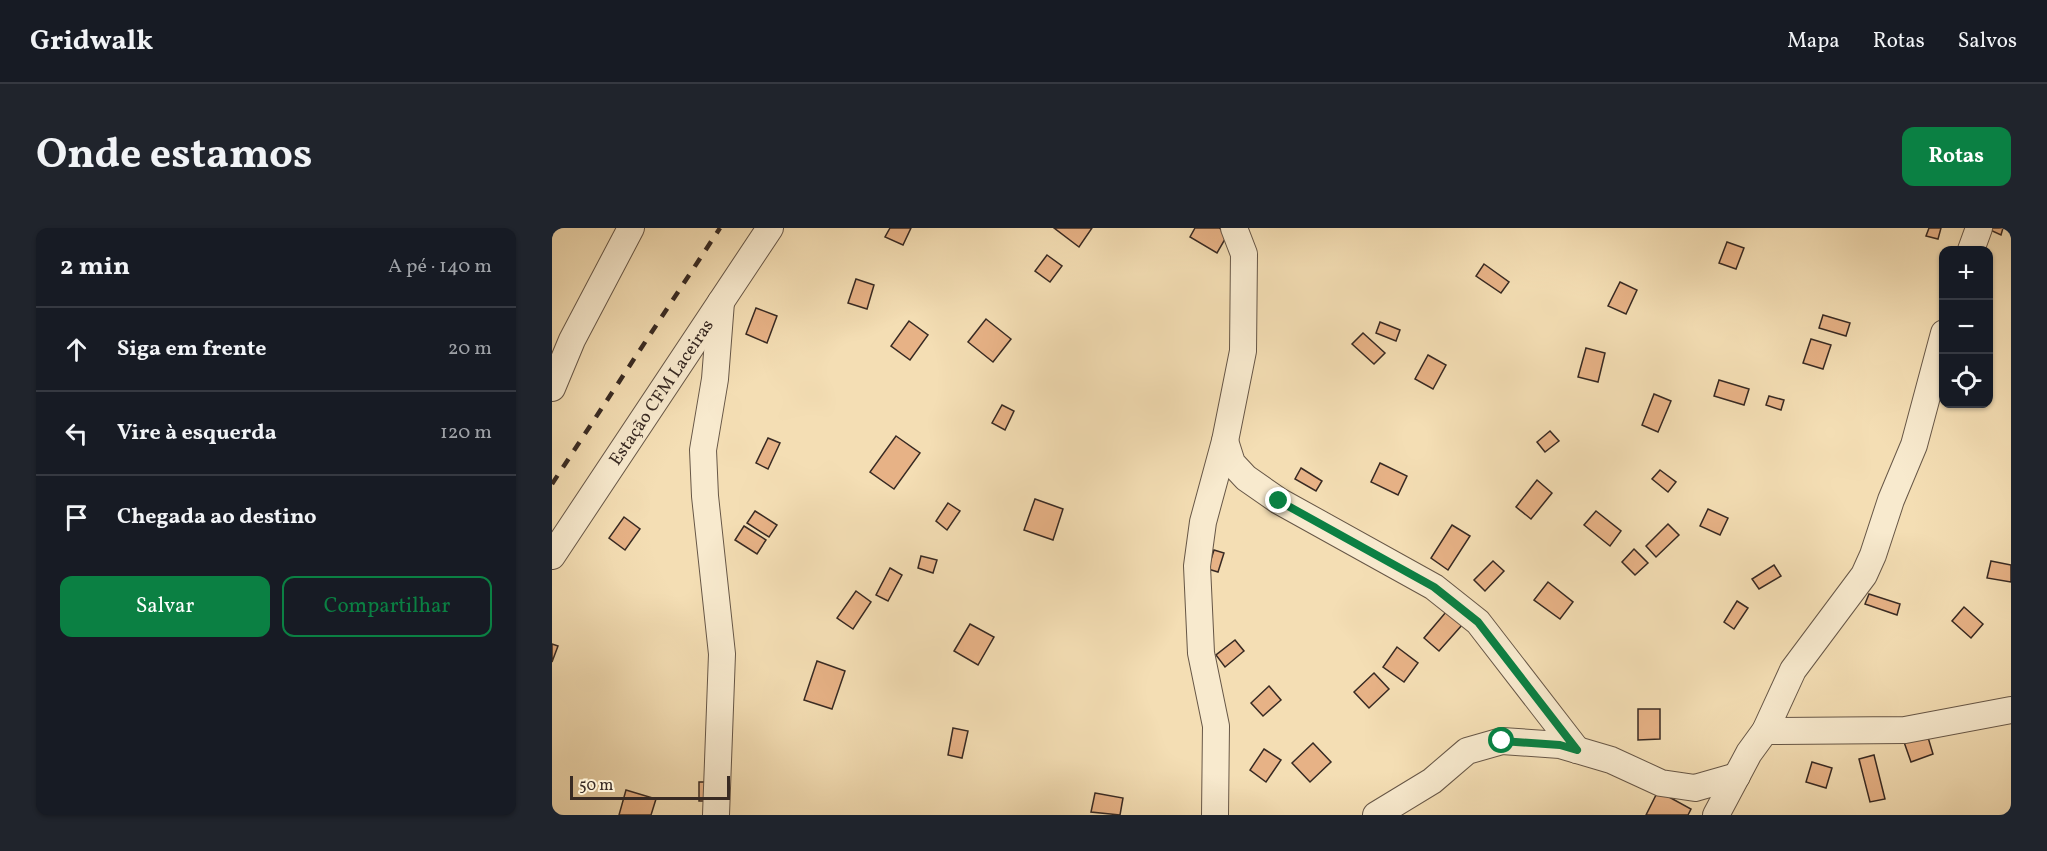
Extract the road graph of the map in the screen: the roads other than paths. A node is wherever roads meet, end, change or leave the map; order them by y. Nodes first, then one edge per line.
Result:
1 (630, 228) edge
2 (770, 228) edge
3 (1234, 228) edge
4 (1978, 228) edge
5 (1972, 246) edge
6 (721, 302) junction
7 (1939, 352) edge
8 (552, 388) edge
9 (1225, 441) junction
10 (552, 556) edge
11 (2011, 710) edge
12 (1765, 731) junction
13 (1577, 750) junction
14 (1737, 776) junction
15 (716, 815) edge
16 (1215, 815) edge
17 (1376, 815) edge
18 (1716, 815) edge

1 - 8 street
2 - 6 street, Estação CFM Laceiras
3 - 9 street
4 - 5 street
6 - 10 street, Estação CFM Laceiras
6 - 15 street
7 - 12 street
9 - 13 street
9 - 16 street
11 - 12 street
12 - 14 street
13 - 14 street
13 - 17 street
14 - 18 street

